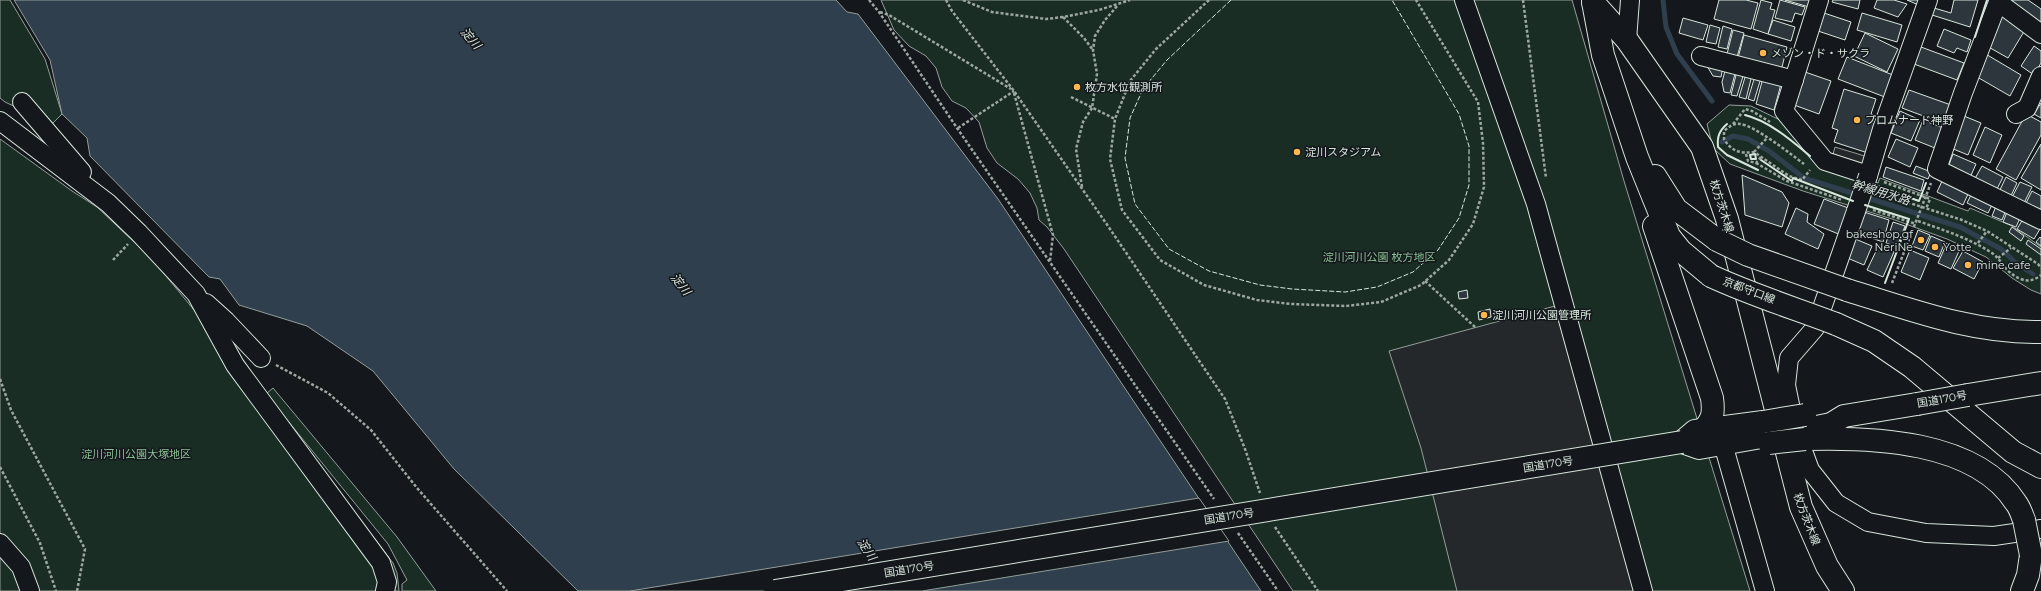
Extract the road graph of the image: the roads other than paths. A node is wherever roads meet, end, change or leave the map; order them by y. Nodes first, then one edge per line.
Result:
1 (1464, 0) edge
2 (1630, 0) edge
3 (1819, 0) edge
4 (1928, 0) edge
5 (1593, 1) edge
6 (1998, 1) edge
7 (2041, 34) edge
8 (1627, 40) junction
9 (1701, 56) dead end
10 (2041, 76) edge
11 (1794, 80) junction
12 (22, 102) dead end
13 (2016, 114) dead end
14 (0, 121) edge
15 (1637, 156) junction
16 (1868, 176) junction
17 (108, 203) junction
18 (2041, 220) edge
19 (196, 294) junction
20 (2041, 332) edge
21 (261, 358) road end
22 (2041, 383) edge
23 (1806, 428) junction
24 (1764, 435) junction
25 (1695, 437) junction
26 (1723, 444) junction
27 (2041, 467) edge
28 (2032, 524) edge
29 (0, 543) edge
30 (30, 591) edge
31 (385, 591) edge
32 (775, 591) edge
33 (1643, 591) edge
34 (1765, 591) edge
35 (1843, 591) edge
36 (2022, 591) edge

1 - 33 street
2 - 8 street
3 - 11 street
4 - 16 street
5 - 8 main road, 枚方茨木線
5 - 15 main road, 京都守口線
5 - 20 main road, bridge
6 - 7 street
6 - 18 street
8 - 35 main road, 枚方茨木線
9 - 11 street
10 - 13 street
11 - 16 street
12 - 17 street
14 - 17 street
15 - 25 main road
15 - 27 main road, 京都守口線, bridge
16 - 28 street, bridge
17 - 19 street
19 - 21 street
19 - 31 street
22 - 23 main road, 国道170号, bridge
23 - 24 main road, 国道170号, bridge
23 - 28 main road
24 - 25 main road, 国道170号
24 - 26 main road, 国道170号
25 - 26 main road, 国道170号
25 - 32 main road, 国道170号, bridge
26 - 34 street
28 - 36 main road, bridge
29 - 30 street

